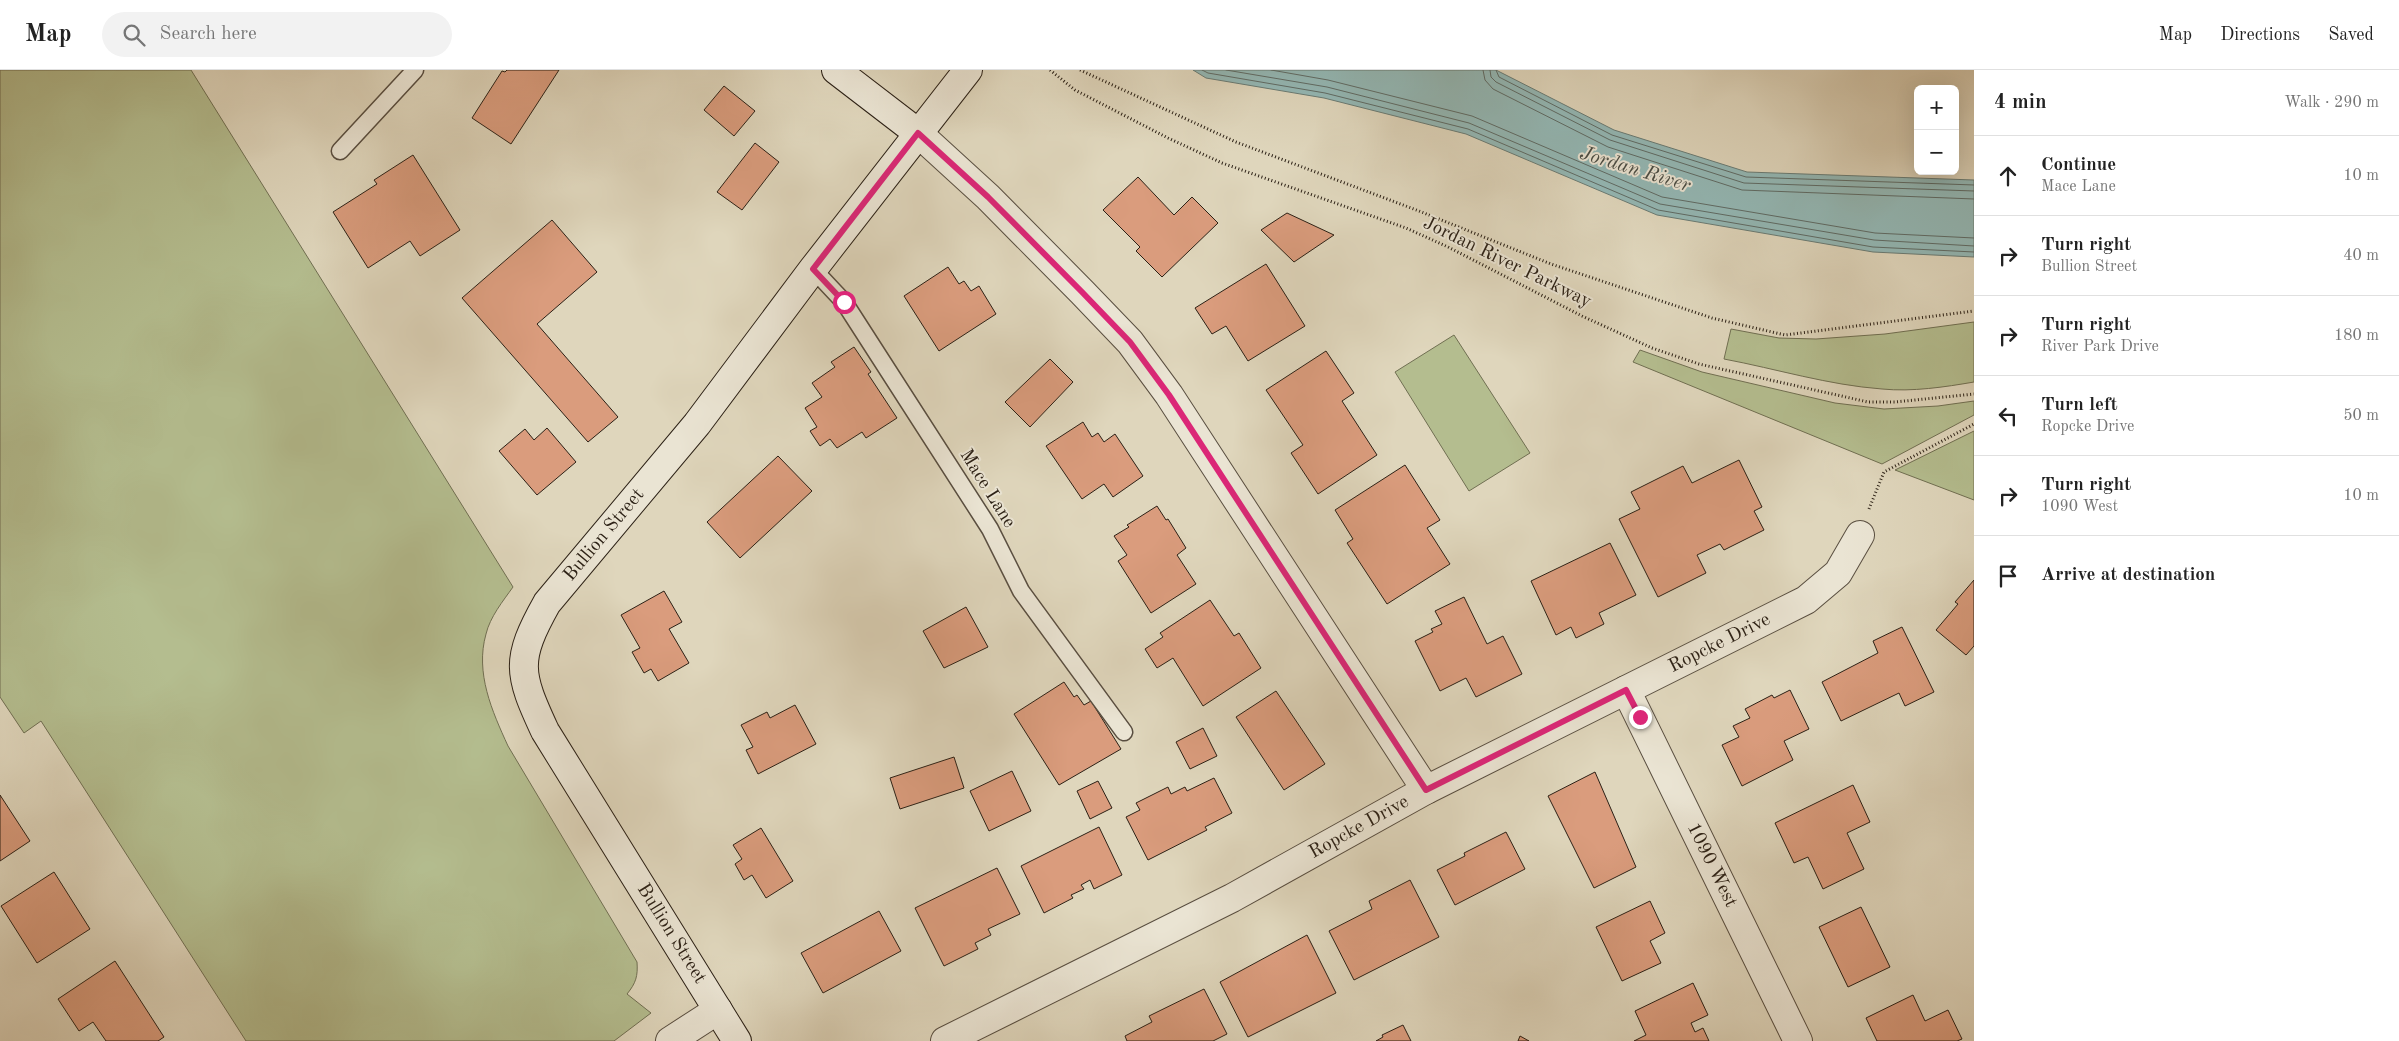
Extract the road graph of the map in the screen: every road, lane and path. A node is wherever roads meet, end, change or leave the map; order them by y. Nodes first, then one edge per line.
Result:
1 (415, 70) edge
2 (836, 70) edge
3 (968, 70) edge
4 (1050, 70) edge
5 (1080, 70) edge
6 (918, 133) junction
7 (340, 151) dead end
8 (813, 269) junction
9 (1974, 311) edge
10 (1974, 394) edge
11 (1974, 424) edge
12 (1860, 535) joint
13 (1626, 690) junction
14 (1124, 732) dead end
15 (1426, 790) junction
16 (718, 1010) junction
17 (670, 1041) edge
18 (737, 1041) edge
19 (945, 1041) edge
20 (1798, 1041) edge

1 - 7 lane
2 - 6 street
3 - 6 street, Bullion Street
4 - 10 path, Jordan River Parkway
5 - 9 path
6 - 8 street, Bullion Street
6 - 15 street
8 - 14 lane, Mace Lane
8 - 16 street, Bullion Street
11 - 12 path
12 - 13 street, Ropcke Drive
13 - 15 street, Ropcke Drive
13 - 20 street, 1090 West
15 - 19 street, Ropcke Drive
16 - 17 street
16 - 18 street, Bullion Street

